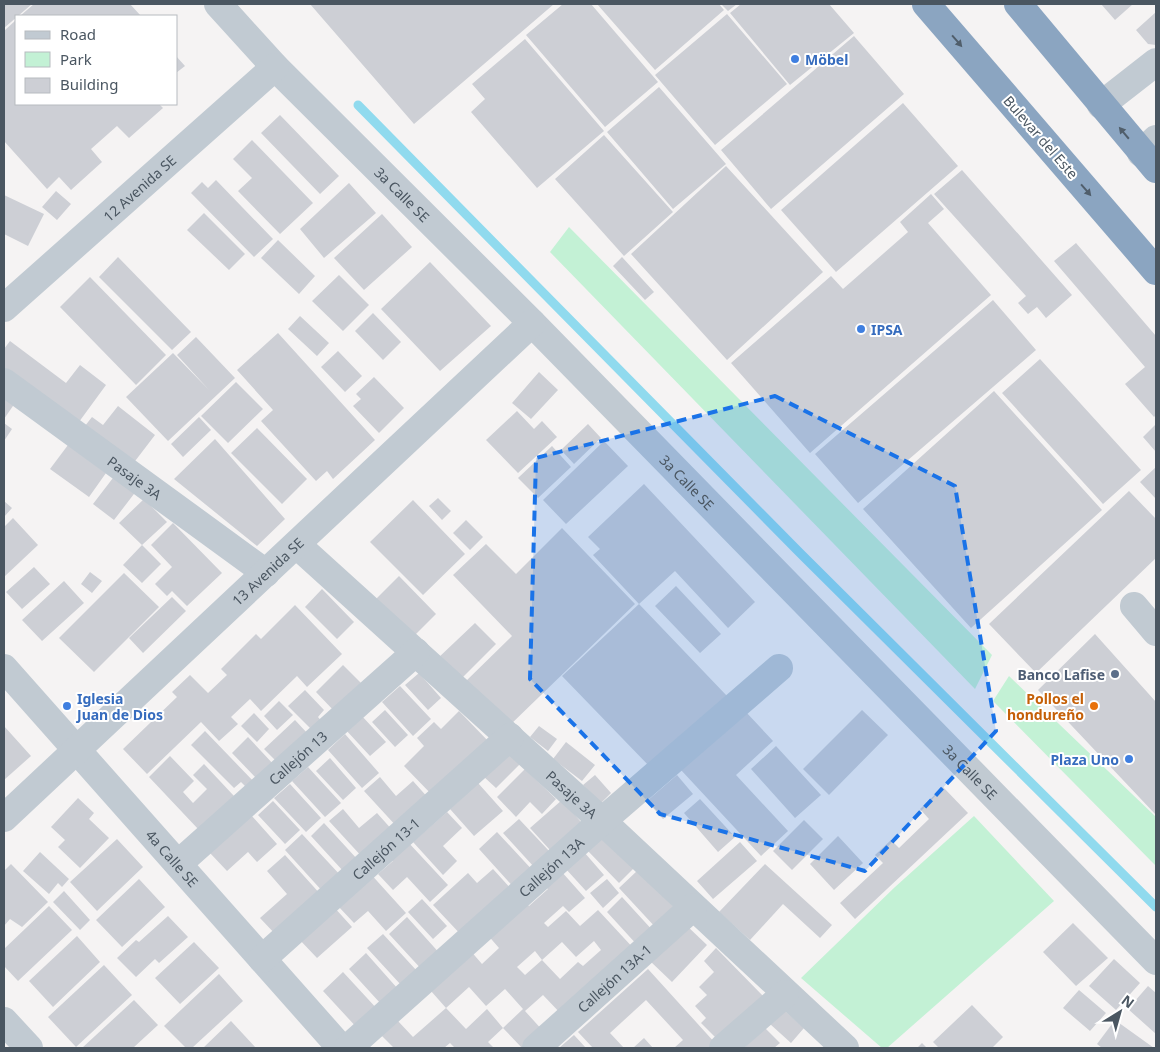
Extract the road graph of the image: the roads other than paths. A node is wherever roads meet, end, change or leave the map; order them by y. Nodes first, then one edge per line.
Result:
1 (218, 4) edge
2 (926, 4) edge
3 (1018, 4) edge
4 (1155, 65) edge
5 (275, 67) junction
6 (1101, 105) junction
7 (1153, 160) edge
8 (1156, 271) edge
9 (4, 308) edge
10 (532, 324) junction
11 (4, 382) edge
12 (297, 544) junction
13 (266, 573) junction
14 (1134, 606) dead end
15 (1156, 632) edge
16 (416, 652) junction
17 (4, 668) edge
18 (780, 668) dead end
19 (510, 737) junction
20 (77, 750) junction
21 (4, 818) edge
22 (602, 821) junction
23 (178, 864) junction
24 (693, 907) junction
25 (262, 960) junction
26 (1156, 961) edge
27 (785, 994) junction
28 (4, 1021) edge
29 (29, 1048) edge
30 (341, 1048) edge
31 (348, 1048) edge
32 (536, 1048) edge
33 (723, 1048) edge
34 (845, 1048) edge

1 - 5 street, 3a Calle SE
2 -> 8 highway, Bulevar del Este
3 - 6 highway
4 - 6 street
5 - 9 street, 12 Avenida SE
5 - 10 street, 3a Calle SE
7 -> 6 highway
10 - 12 street, 13 Avenida SE
10 - 26 street, 3a Calle SE
11 - 13 street, Pasaje 3A
12 - 13 street, 13 Avenida SE
12 - 16 street, Pasaje 3A
13 - 20 street, 13 Avenida SE
14 - 15 street
16 - 19 street, Pasaje 3A
16 - 23 street, Callejón 13
17 - 20 street, 4a Calle SE
18 - 22 street, Callejón 13A
19 - 22 street, Pasaje 3A
19 - 25 street, Callejón 13-1
20 - 21 street, 13 Avenida SE
20 - 23 street, 4a Calle SE
22 - 24 street, Pasaje 3A
22 - 31 street, Callejón 13A
23 - 25 street, 4a Calle SE
24 - 27 street, Pasaje 3A
24 - 32 street, Callejón 13A-1
25 - 30 street, 4a Calle SE
27 - 33 street
27 - 34 street, Pasaje 3A
28 - 29 street

